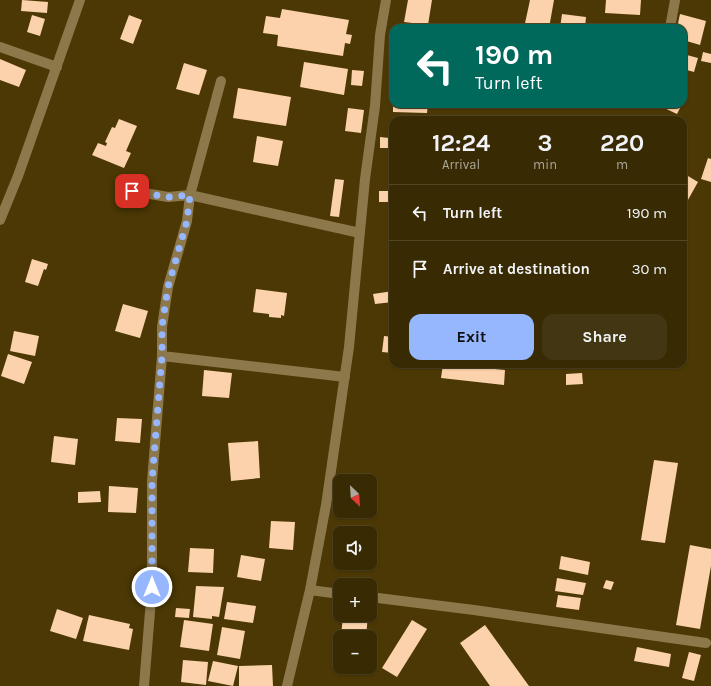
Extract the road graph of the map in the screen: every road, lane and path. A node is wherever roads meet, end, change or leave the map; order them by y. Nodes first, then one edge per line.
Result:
1 (80, 0) edge
2 (386, 0) edge
3 (675, 0) edge
4 (671, 24) edge
5 (0, 47) edge
6 (57, 66) junction
7 (220, 81) dead end
8 (132, 191) dead end
9 (190, 195) junction
10 (0, 220) edge
11 (360, 233) junction
12 (162, 356) junction
13 (345, 377) junction
14 (310, 590) junction
15 (333, 593) edge
16 (377, 598) edge
17 (706, 643) dead end
18 (144, 686) edge
19 (287, 686) edge

1 - 6 street
2 - 11 street
3 - 4 street
5 - 6 street
6 - 10 street
7 - 9 street
8 - 9 street
9 - 11 street
9 - 12 street
11 - 13 street
12 - 13 street
12 - 18 street
13 - 14 street
14 - 15 street
14 - 19 street
16 - 17 street

